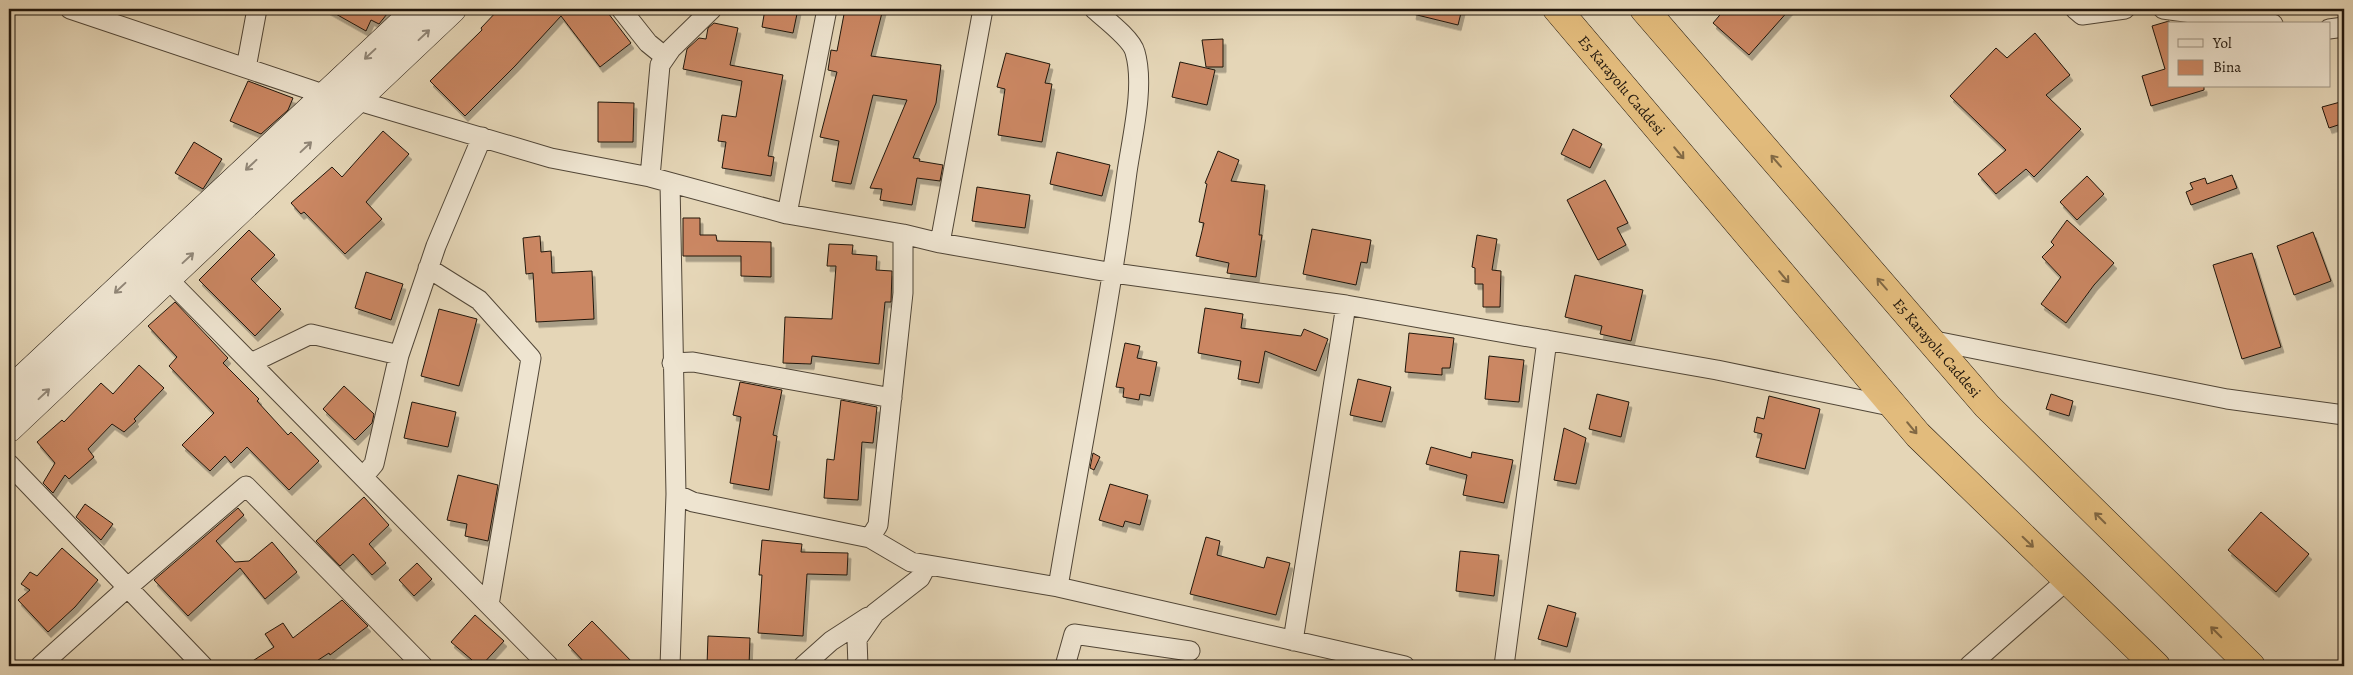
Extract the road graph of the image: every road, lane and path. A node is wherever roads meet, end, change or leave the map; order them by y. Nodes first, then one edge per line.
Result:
1 (70, 9) edge
2 (257, 9) edge
3 (418, 9) edge
4 (452, 9) edge
5 (621, 9) edge
6 (712, 9) edge
7 (827, 9) edge
8 (983, 9) edge
9 (1094, 9) edge
10 (1558, 9) edge
11 (1644, 9) edge
12 (2075, 9) edge
13 (2125, 9) edge
14 (2163, 9) edge
15 (2258, 22) edge
16 (2344, 27) edge
17 (2330, 29) edge
18 (664, 56) junction
19 (246, 68) junction
20 (326, 95) junction
21 (355, 100) junction
22 (482, 137) junction
23 (650, 177) junction
24 (670, 183) junction
25 (787, 214) junction
26 (902, 234) junction
27 (940, 243) junction
28 (428, 268) junction
29 (158, 269) junction
30 (1114, 273) junction
31 (1346, 305) junction
32 (1547, 340) junction
33 (1930, 340) junction
34 (398, 354) junction
35 (251, 363) junction
36 (672, 363) junction
37 (9, 392) edge
38 (892, 398) junction
39 (1895, 407) junction
40 (2344, 415) edge
41 (9, 428) edge
42 (9, 464) edge
43 (363, 477) junction
44 (676, 494) junction
45 (870, 538) junction
46 (927, 565) junction
47 (2067, 580) junction
48 (1058, 587) junction
49 (127, 588) junction
50 (488, 605) junction
51 (875, 613) junction
52 (1293, 641) junction
53 (1190, 652) dead end
54 (40, 666) edge
55 (203, 666) edge
56 (423, 666) edge
57 (549, 666) edge
58 (670, 666) edge
59 (804, 666) edge
60 (858, 666) edge
61 (1065, 666) edge
62 (1405, 666) edge
63 (1504, 666) edge
64 (1969, 666) edge
65 (2156, 666) edge
66 (2251, 666) edge

1 - 19 street
2 - 19 street
3 -> 20 street
21 -> 4 street
5 - 18 street
6 - 18 street
7 - 25 street
8 - 27 street
9 - 30 street
10 -> 39 highway, E5 Karayolu Caddesi
33 -> 11 highway, E5 Karayolu Caddesi
12 - 13 street
14 - 15 street
16 - 17 street
18 - 23 street
19 - 20 street
20 - 21 street
20 -> 29 street
21 - 22 street
29 -> 21 street
22 - 23 street
22 - 28 street
23 - 24 street
24 - 25 street
24 - 36 street
25 - 26 street
26 - 27 street
26 - 38 street
27 - 30 street
28 - 34 street
28 - 50 street
29 - 35 street
29 -> 37 street
41 -> 29 street
30 - 31 street
30 - 48 street
31 - 32 street
31 - 52 street
32 - 39 street
32 - 63 street
33 - 40 street
66 -> 33 highway, E5 Karayolu Caddesi
34 - 35 street
34 - 43 street
35 - 43 street
36 - 38 street
36 - 44 street
38 - 45 street
39 -> 47 highway, E5 Karayolu Caddesi
42 - 49 street
43 - 50 street
44 - 45 street
44 - 58 street
45 - 46 street
46 - 48 street
46 - 51 street
47 - 64 street
47 - 65 highway, E5 Karayolu Caddesi
48 - 52 street
49 - 54 street
49 - 55 street
49 - 56 street
50 - 57 street
51 - 59 street
51 - 60 street
52 - 62 street
53 - 61 street

